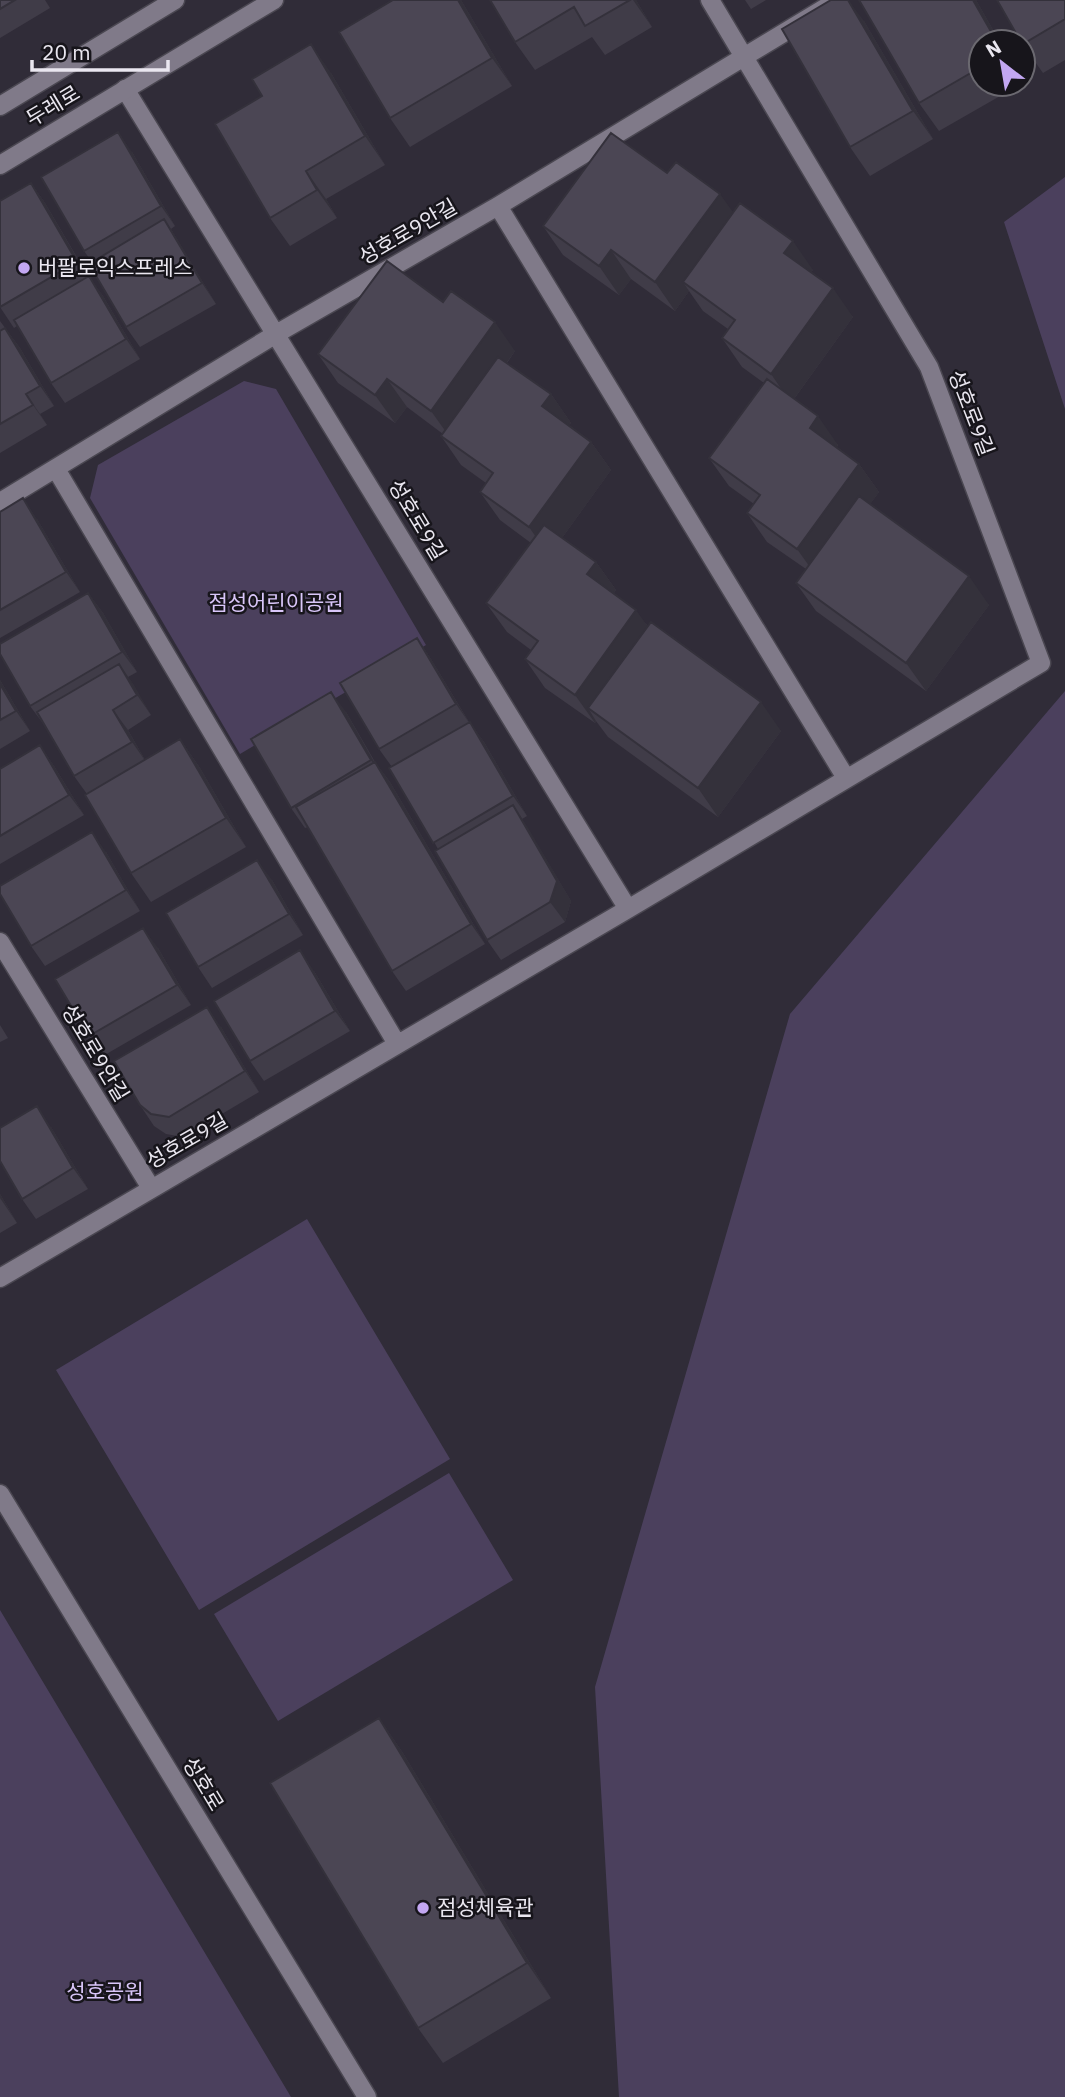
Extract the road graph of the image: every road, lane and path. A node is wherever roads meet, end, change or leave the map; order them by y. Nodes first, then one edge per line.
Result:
1 (174, 0) edge
2 (274, 0) edge
3 (710, 0) edge
4 (838, 0) edge
5 (744, 56) junction
6 (125, 89) junction
7 (0, 106) edge
8 (0, 165) edge
9 (498, 206) junction
10 (276, 334) junction
11 (56, 469) junction
12 (0, 502) edge
13 (846, 778) junction
14 (628, 909) junction
15 (0, 942) edge
16 (397, 1044) junction
17 (151, 1188) junction
18 (0, 1278) edge
19 (0, 1494) edge
20 (367, 2097) edge

1 - 7 street, 두레로
2 - 6 street, 두레로
3 - 5 street, 성호로9길
4 - 5 street, 성호로9안길
5 - 9 street, 성호로9안길
5 - 13 street, 성호로9길
6 - 8 street, 두레로
6 - 10 street, 성호로9길
9 - 10 street, 성호로9안길
9 - 13 street
10 - 11 street, 성호로9안길
10 - 14 street, 성호로9길
11 - 12 street, 성호로9안길
11 - 16 street
13 - 14 street, 성호로9길
14 - 16 street, 성호로9길
15 - 17 street, 성호로9안길
16 - 17 street, 성호로9길
17 - 18 street, 성호로9길
19 - 20 street, 성호로

